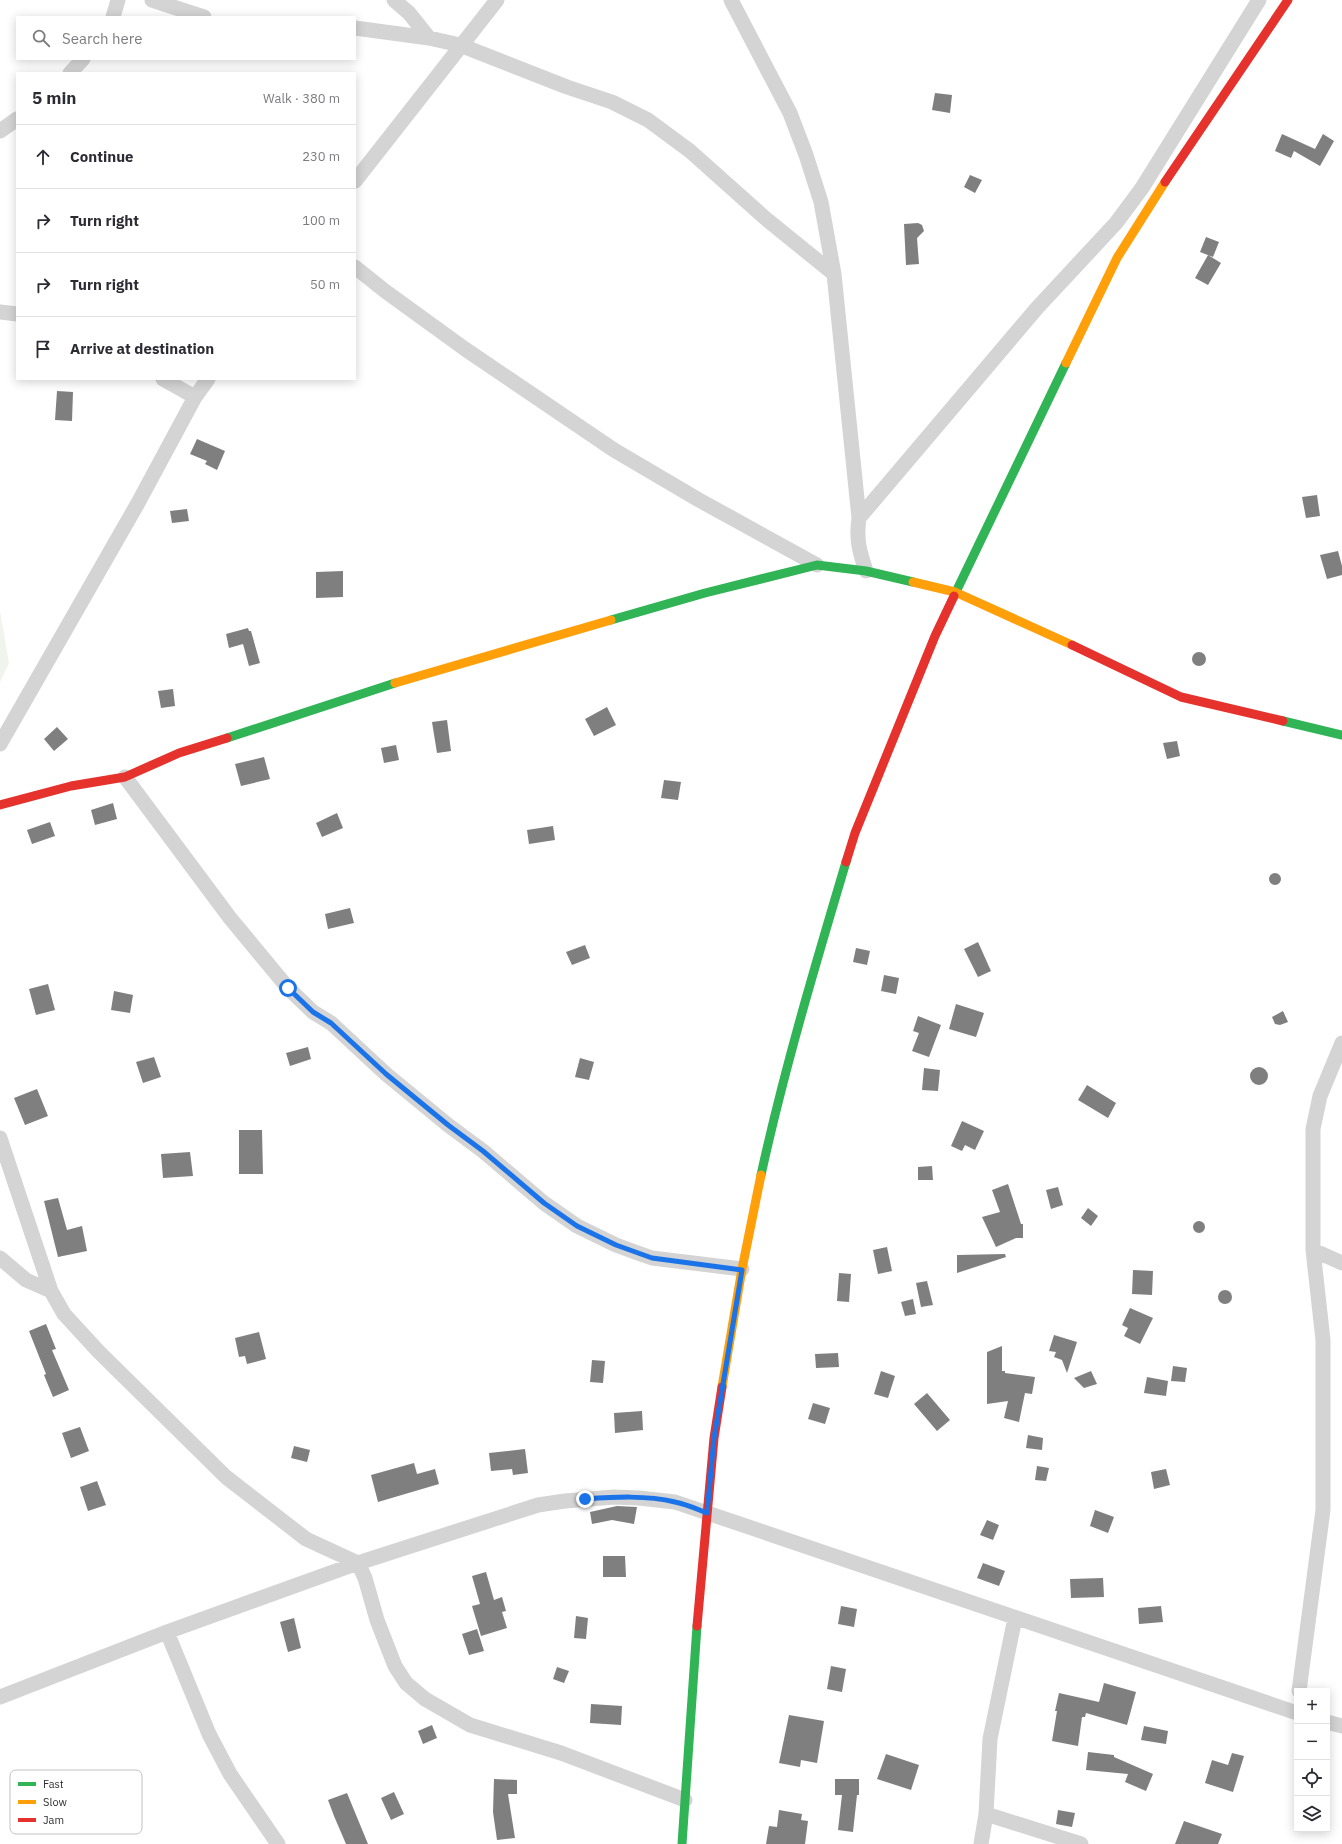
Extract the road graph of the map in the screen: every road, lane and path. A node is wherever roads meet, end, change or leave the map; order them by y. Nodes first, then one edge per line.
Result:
1 (118, 0) edge
2 (152, 0) edge
3 (394, 0) edge
4 (497, 0) edge
5 (731, 0) edge
6 (1259, 0) edge
7 (1288, 0) edge
8 (113, 16) edge
9 (201, 16) edge
10 (356, 28) edge
11 (429, 38) junction
12 (460, 45) junction
13 (83, 60) edge
14 (71, 72) edge
15 (16, 120) edge
16 (0, 131) edge
17 (356, 179) edge
18 (356, 269) edge
19 (834, 274) junction
20 (0, 312) edge
21 (16, 314) edge
22 (165, 380) edge
23 (207, 380) edge
24 (195, 397) junction
25 (859, 518) junction
26 (817, 565) junction
27 (866, 571) junction
28 (955, 592) junction
29 (1342, 735) edge
30 (0, 744) edge
31 (125, 777) junction
32 (0, 805) edge
33 (1342, 1043) edge
34 (0, 1138) edge
35 (1313, 1250) junction
36 (0, 1258) edge
37 (1342, 1263) edge
38 (742, 1270) junction
39 (51, 1291) junction
40 (707, 1513) junction
41 (358, 1563) junction
42 (1014, 1618) junction
43 (167, 1632) junction
44 (1299, 1688) edge
45 (0, 1697) edge
46 (1294, 1709) edge
47 (1330, 1723) edge
48 (1342, 1726) edge
49 (685, 1800) junction
50 (986, 1814) junction
51 (278, 1844) edge
52 (682, 1844) edge
53 (981, 1844) edge
54 (1080, 1844) edge

1 - 8 street
2 - 9 street
3 - 11 street
4 - 12 street
5 - 19 street
6 - 25 street
7 - 28 street
10 - 11 street
11 - 12 street
12 - 17 street
12 - 19 street
13 - 14 street
15 - 16 street
18 - 26 street
19 - 25 street
20 - 21 street
22 - 24 street
23 - 24 street
24 - 30 street
25 - 27 street
26 - 27 street
26 - 31 street
27 - 28 street
28 - 29 street
28 - 38 street
31 - 32 street
31 - 38 street
33 - 35 street
34 - 39 street
35 - 37 street
35 - 44 street
36 - 39 street
38 - 40 street
39 - 41 street
40 - 41 street
40 - 42 street
40 - 49 street
41 - 43 street
41 - 49 street
42 - 46 street
42 - 50 street
43 - 45 street
43 - 51 street
47 - 48 street
49 - 52 street
50 - 53 street
50 - 54 street

